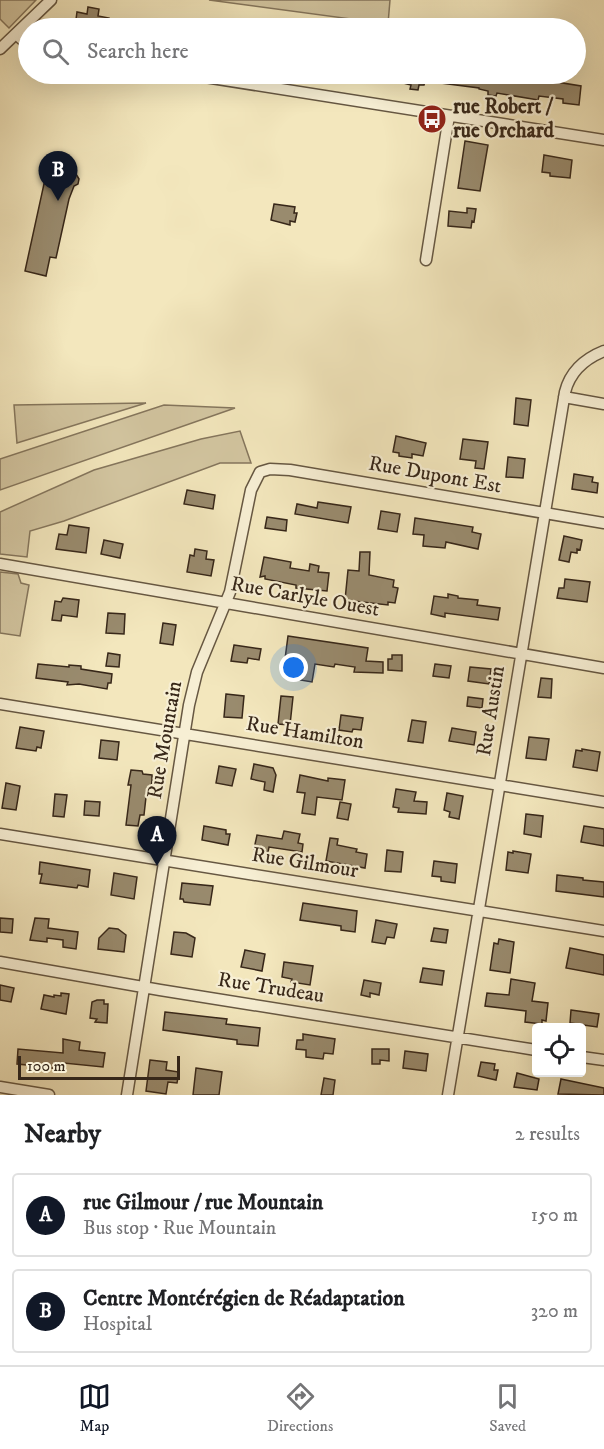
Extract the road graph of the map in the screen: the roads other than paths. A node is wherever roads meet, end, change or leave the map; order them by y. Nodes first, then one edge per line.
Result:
1 (51, 0) edge
2 (32, 18) edge
3 (16, 34) edge
4 (0, 49) edge
5 (249, 84) edge
6 (449, 116) junction
7 (604, 140) edge
8 (426, 260) dead end
9 (604, 351) edge
10 (564, 397) junction
11 (604, 404) edge
12 (260, 472) joint
13 (543, 513) junction
14 (604, 523) edge
15 (0, 564) edge
16 (226, 603) junction
17 (520, 653) junction
18 (604, 668) edge
19 (0, 704) edge
20 (184, 733) junction
21 (498, 785) junction
22 (604, 802) edge
23 (0, 834) edge
24 (164, 860) junction
25 (478, 911) junction
26 (604, 931) edge
27 (0, 962) edge
28 (144, 988) junction
29 (458, 1037) junction
30 (532, 1049) edge
31 (586, 1058) edge
32 (604, 1060) edge
33 (0, 1087) edge
34 (49, 1095) edge
35 (127, 1095) edge
36 (448, 1095) edge

1 - 2 street
3 - 4 street
5 - 6 street
6 - 7 street
6 - 8 street
9 - 10 street, Rue Austin
10 - 11 street
10 - 13 street, Rue Austin
12 - 13 street, Rue Dupont Est
12 - 16 street, Rue Mountain
13 - 14 street, Rue Dupont Est
13 - 17 street, Rue Austin
15 - 16 street, Rue Carlyle Ouest
16 - 17 street, Rue Carlyle Ouest
16 - 20 street, Rue Mountain
17 - 18 street, Rue Carlyle Ouest
17 - 21 street, Rue Austin
19 - 20 street, Rue Hamilton
20 - 21 street, Rue Hamilton
20 - 24 street, Rue Mountain
21 - 22 street, Rue Hamilton
21 - 25 street, Rue Austin
23 - 24 street, Rue Gilmour
24 - 25 street, Rue Gilmour
24 - 28 street, Rue Mountain
25 - 26 street, Rue Gilmour
25 - 29 street, Rue Austin
27 - 28 street, Rue Trudeau
28 - 29 street, Rue Trudeau
28 - 35 street, Rue Mountain
29 - 30 street, Rue Trudeau
29 - 36 street, Rue Austin
31 - 32 street
33 - 34 street

